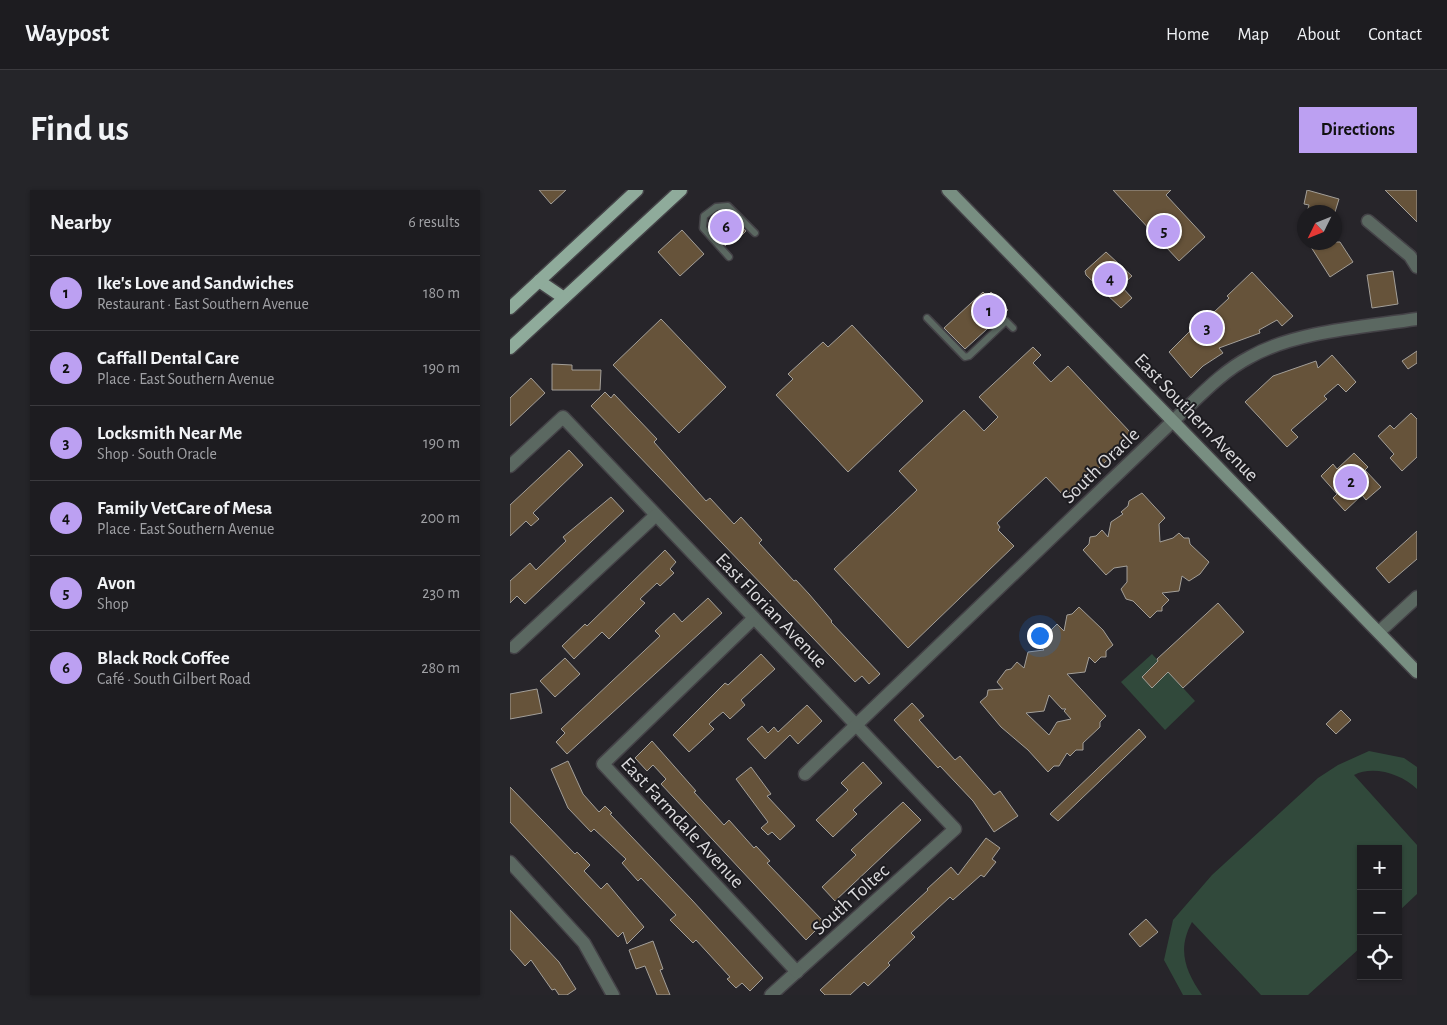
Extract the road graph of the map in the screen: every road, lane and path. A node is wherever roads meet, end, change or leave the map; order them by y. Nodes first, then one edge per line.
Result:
1 (637, 190) edge
2 (681, 190) edge
3 (948, 190) edge
4 (1368, 221) dead end
5 (755, 233) dead end
6 (729, 257) dead end
7 (1417, 267) edge
8 (539, 281) junction
9 (564, 298) junction
10 (510, 308) edge
11 (927, 318) dead end
12 (1417, 319) edge
13 (1013, 328) dead end
14 (510, 348) edge
15 (1174, 420) junction
16 (510, 466) edge
17 (656, 515) junction
18 (1417, 597) edge
19 (754, 618) junction
20 (1379, 632) junction
21 (514, 646) dead end
22 (1417, 672) edge
23 (855, 724) junction
24 (805, 774) dead end
25 (955, 829) joint
26 (510, 862) edge
27 (798, 972) junction
28 (613, 995) edge
29 (771, 995) edge

1 - 8 main road
2 - 9 main road
3 - 15 main road, East Southern Avenue
4 - 7 street
5 - 6 lane
8 - 9 main road
8 - 10 main road
9 - 14 main road
11 - 13 lane
12 - 15 street, South Oracle
15 - 20 main road, East Southern Avenue
15 - 23 street, South Oracle
16 - 17 street, East Florian Avenue
17 - 19 street, East Florian Avenue
17 - 21 street
18 - 20 street
19 - 23 street, East Florian Avenue
19 - 27 street, East Farmdale Avenue
20 - 22 main road, East Southern Avenue
23 - 24 street, South Oracle
23 - 25 street, East Florian Avenue
25 - 27 street, South Toltec
26 - 28 street
27 - 29 street, South Toltec

